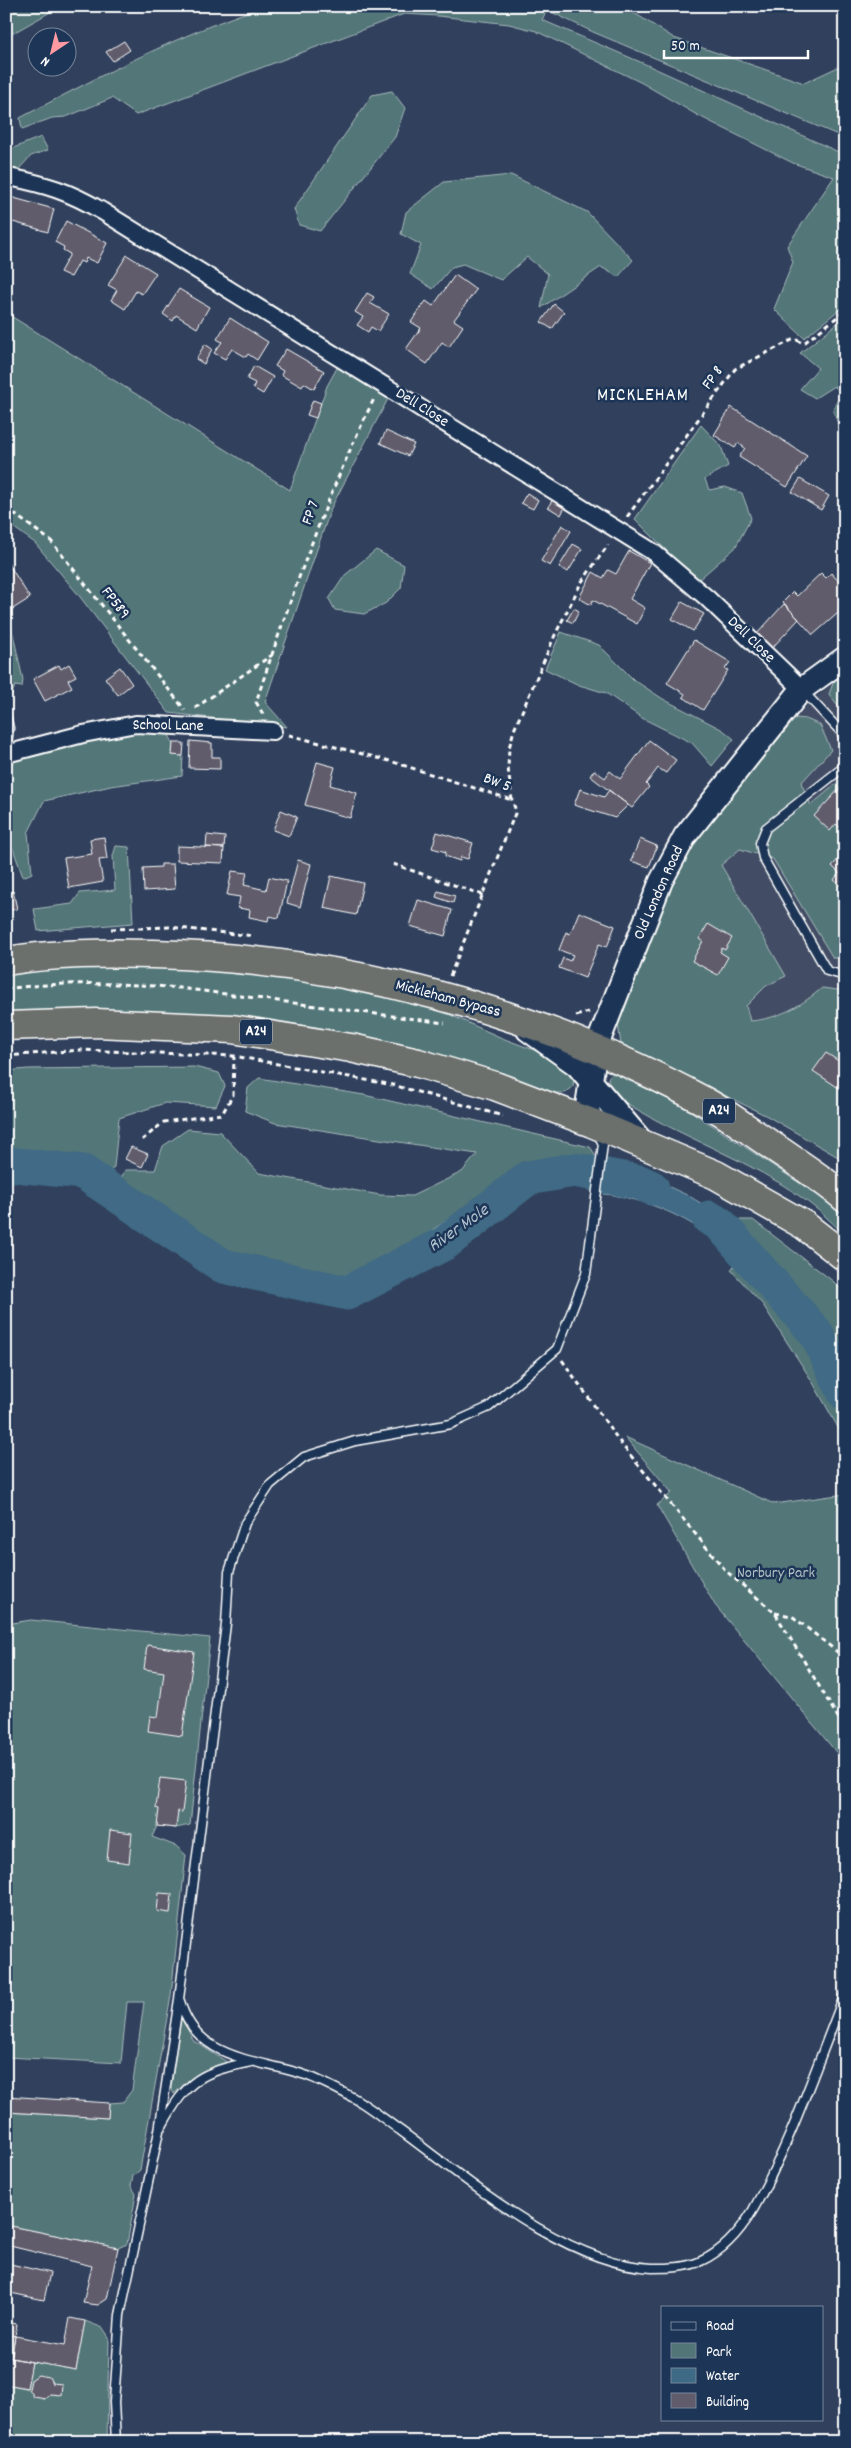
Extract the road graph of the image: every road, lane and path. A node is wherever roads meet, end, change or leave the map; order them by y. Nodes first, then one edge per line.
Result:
1 (9, 177) dead end
2 (845, 311) edge
3 (382, 383) junction
4 (6, 508) edge
5 (618, 530) junction
6 (272, 654) junction
7 (845, 658) edge
8 (802, 689) junction
9 (6, 716) edge
10 (184, 718) junction
11 (273, 730) junction
12 (844, 732) edge
13 (845, 744) edge
14 (6, 750) edge
15 (6, 754) edge
16 (845, 766) edge
17 (512, 800) junction
18 (393, 864) dead end
19 (483, 895) junction
20 (104, 929) dead end
21 (260, 937) dead end
22 (6, 961) edge
23 (845, 972) edge
24 (6, 989) edge
25 (443, 996) junction
26 (594, 1010) dead end
27 (508, 1016) junction
28 (570, 1019) dead end
29 (454, 1024) dead end
30 (6, 1026) edge
31 (596, 1048) junction
32 (6, 1056) edge
33 (234, 1056) junction
34 (591, 1078) junction
35 (508, 1117) dead end
36 (598, 1133) junction
37 (142, 1140) dead end
38 (644, 1144) junction
39 (845, 1198) edge
40 (845, 1256) edge
41 (557, 1349) junction
42 (775, 1613) junction
43 (845, 1658) edge
44 (845, 1729) edge
45 (845, 1994) edge
46 (179, 1999) junction
47 (253, 2062) junction
48 (159, 2131) junction
49 (116, 2442) edge

1 - 3 street, Dell Close
2 - 5 path, FP 8
3 - 5 street, Dell Close
3 - 6 path, FP 7
4 - 10 path, FP589
5 - 8 street, Dell Close
5 - 17 path
6 - 10 path
6 - 11 path, FP 7
7 - 8 main road, Old London Road
8 - 12 lane
8 - 31 main road, Old London Road
9 - 14 lane
10 - 11 street, School Lane
10 - 15 street, School Lane
11 - 17 path, BW 5
12 - 13 lane
16 - 23 lane
17 - 19 path, BW 5
18 - 19 path
19 - 25 path, BW 5
20 - 21 path
22 - 25 highway, Mickleham Bypass / A24
24 - 29 path
25 - 27 highway, Mickleham Bypass / A24
26 - 28 path
27 - 31 highway, Mickleham Bypass / A24
27 - 34 main road
30 - 36 highway, A24
31 - 34 main road, Old London Road
31 - 39 highway, Mickleham Bypass / A24
32 - 33 path
33 - 35 path
33 - 37 path
34 - 36 main road, Old London Road
34 - 38 main road
36 - 38 highway, A24
36 - 41 lane
38 - 40 highway, A24
41 - 42 path
41 - 46 lane
42 - 43 path
42 - 44 path
45 - 47 lane
46 - 47 lane
46 - 48 lane
47 - 48 lane
48 - 49 lane

